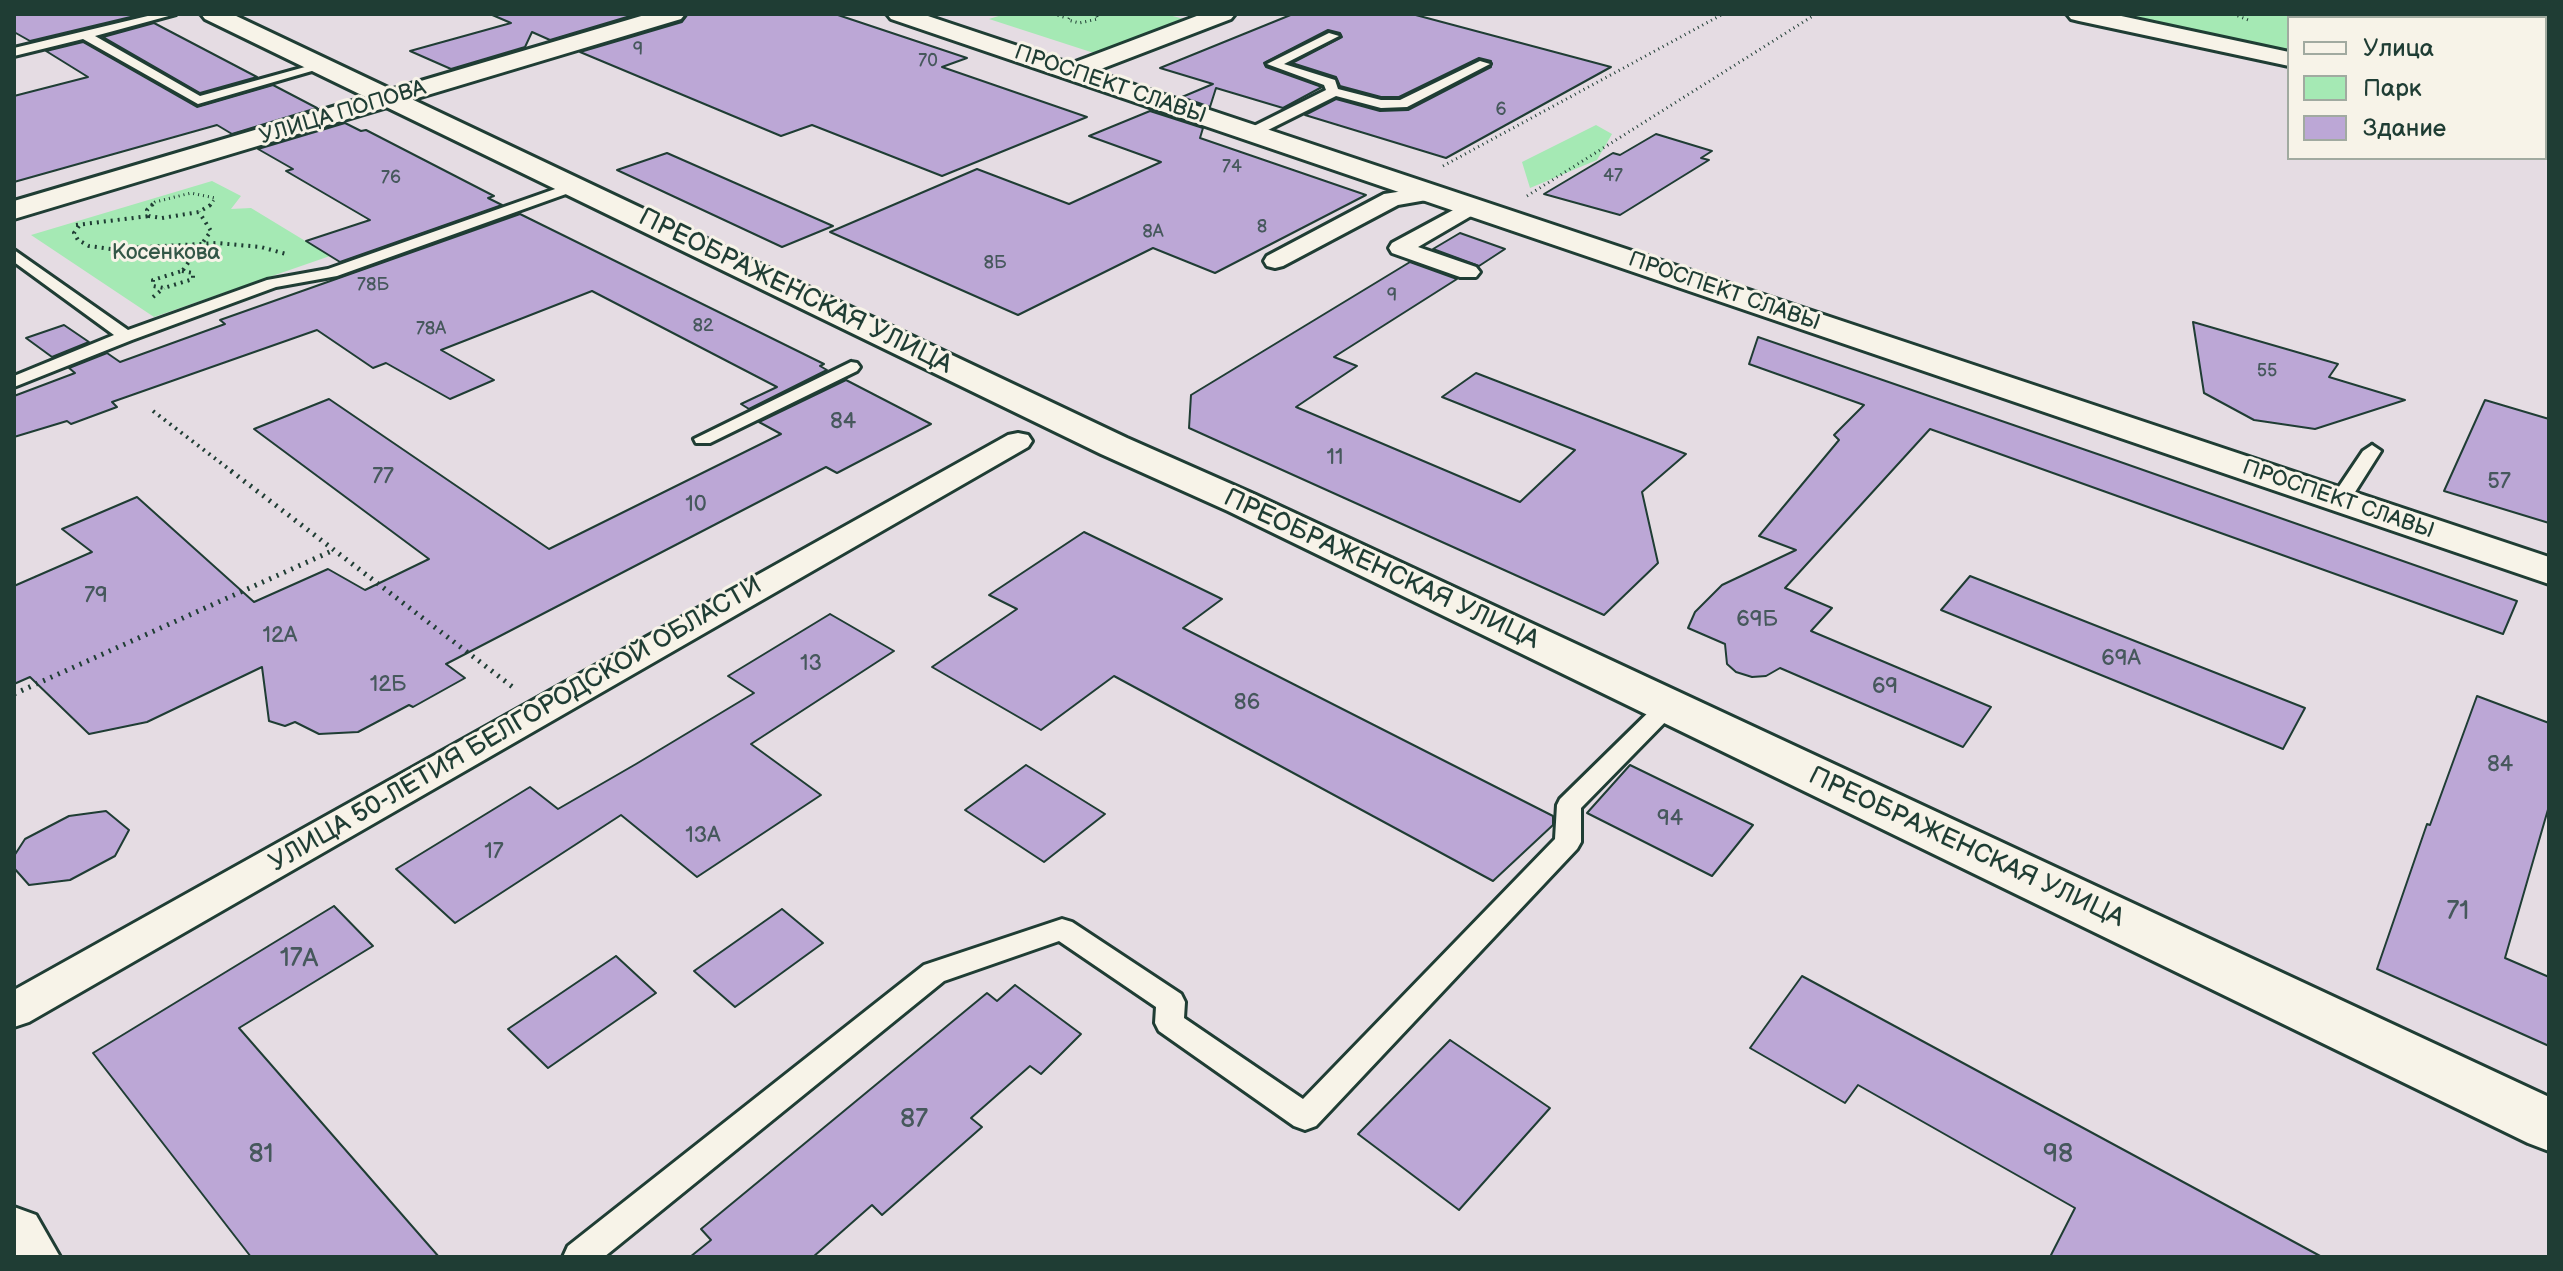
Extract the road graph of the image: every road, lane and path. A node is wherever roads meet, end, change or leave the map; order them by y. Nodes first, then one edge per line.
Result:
1 (170, 14) edge
2 (213, 14) edge
3 (673, 14) edge
4 (899, 14) edge
5 (1053, 14) edge
6 (1072, 14) edge
7 (1097, 14) edge
8 (1223, 14) edge
9 (1723, 14) edge
10 (1816, 14) edge
11 (2079, 14) edge
12 (1067, 18) junction
13 (85, 35) junction
14 (1333, 36) dead end
15 (14, 52) edge
16 (2287, 59) edge
17 (1484, 64) dead end
18 (323, 66) junction
19 (1071, 72) junction
20 (1333, 91) junction
21 (391, 99) junction
22 (1251, 133) junction
23 (575, 186) junction
24 (1418, 189) junction
25 (14, 210) edge
26 (1483, 211) junction
27 (199, 212) junction
28 (149, 216) junction
29 (205, 243) junction
30 (14, 255) edge
31 (1275, 261) dead end
32 (182, 271) junction
33 (1468, 272) dead end
34 (331, 273) junction
35 (126, 336) junction
36 (851, 367) dead end
37 (14, 382) edge
38 (153, 411) dead end
39 (703, 439) dead end
40 (1018, 441) dead end
41 (2372, 451) dead end
42 (2340, 500) junction
43 (334, 550) junction
44 (2549, 571) edge
45 (14, 694) edge
46 (1668, 706) junction
47 (542, 710) junction
48 (14, 1010) edge
49 (2549, 1125) edge
50 (14, 1235) edge
51 (29, 1257) edge
52 (579, 1257) edge

1 - 13 lane
2 - 18 main road, ПРЕОБРАЖЕНСКАЯ УЛИЦА
3 - 21 main road, УЛИЦА ПОПОВА
4 - 19 main road, ПРОСПЕКТ СЛАВЫ
5 - 12 path
6 - 12 path
7 - 12 path
8 - 19 main road
9 - 24 path
10 - 26 path
11 - 16 main road
13 - 15 lane
13 - 18 lane
14 - 20 lane
17 - 20 lane
18 - 21 main road, ПРЕОБРАЖЕНСКАЯ УЛИЦА
19 - 22 main road, ПРОСПЕКТ СЛАВЫ
20 - 22 lane
21 - 23 main road, ПРЕОБРАЖЕНСКАЯ УЛИЦА
21 - 25 main road, УЛИЦА ПОПОВА
22 - 24 main road, ПРОСПЕКТ СЛАВЫ
23 - 34 lane
23 - 46 main road, ПРЕОБРАЖЕНСКАЯ УЛИЦА
24 - 26 main road, ПРОСПЕКТ СЛАВЫ
24 - 31 street
26 - 33 street
26 - 42 main road, ПРОСПЕКТ СЛАВЫ
27 - 28 path
27 - 28 path
27 - 29 path
28 - 29 path
29 - 32 path
29 - 34 path
30 - 35 lane
32 - 32 path
34 - 35 lane
35 - 37 lane
36 - 39 lane
38 - 43 path
40 - 47 street, УЛИЦА 50-ЛЕТИЯ БЕЛГОРОДСКОЙ ОБЛАСТИ
41 - 42 lane
42 - 44 main road, ПРОСПЕКТ СЛАВЫ
43 - 45 path
43 - 47 path
46 - 49 main road, ПРЕОБРАЖЕНСКАЯ УЛИЦА
46 - 52 lane
47 - 48 street, УЛИЦА 50-ЛЕТИЯ БЕЛГОРОДСКОЙ ОБЛАСТИ
50 - 51 street

